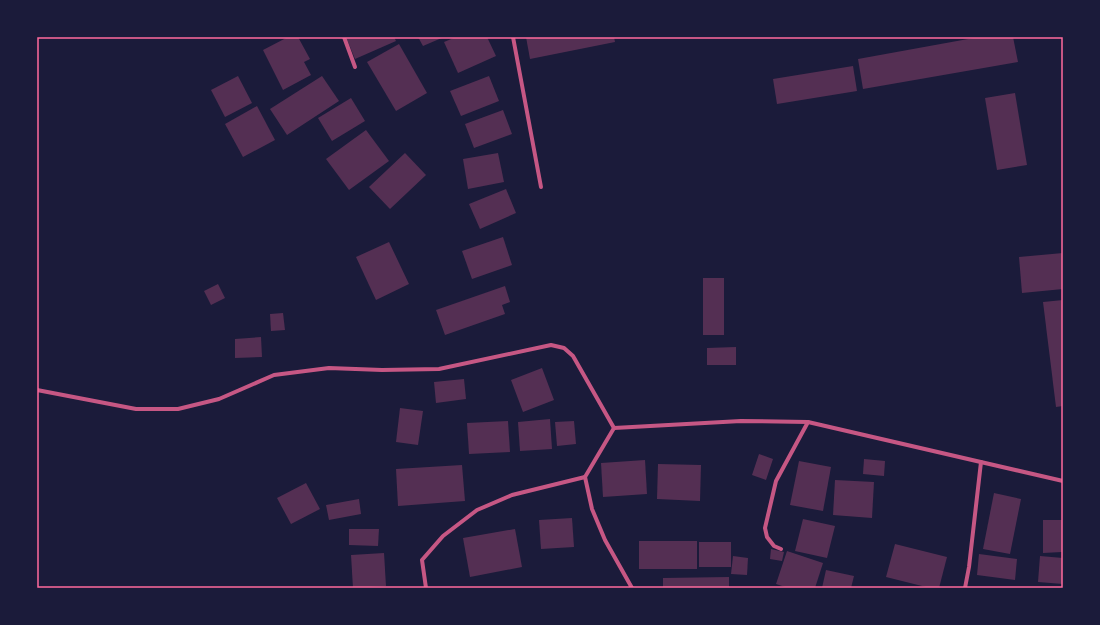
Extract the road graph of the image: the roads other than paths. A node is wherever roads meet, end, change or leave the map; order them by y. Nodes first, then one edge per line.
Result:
1 (344, 37) edge
2 (513, 37) edge
3 (355, 67) dead end
4 (541, 187) dead end
5 (37, 390) edge
6 (808, 422) junction
7 (614, 428) junction
8 (981, 462) junction
9 (585, 477) junction
10 (1063, 481) edge
11 (781, 549) dead end
12 (426, 588) edge
13 (632, 588) edge
14 (965, 588) edge

1 - 3 street
2 - 4 street
5 - 7 street
6 - 7 street
6 - 8 street
6 - 11 street
7 - 9 street
8 - 10 street
8 - 14 street
9 - 12 street
9 - 13 street

